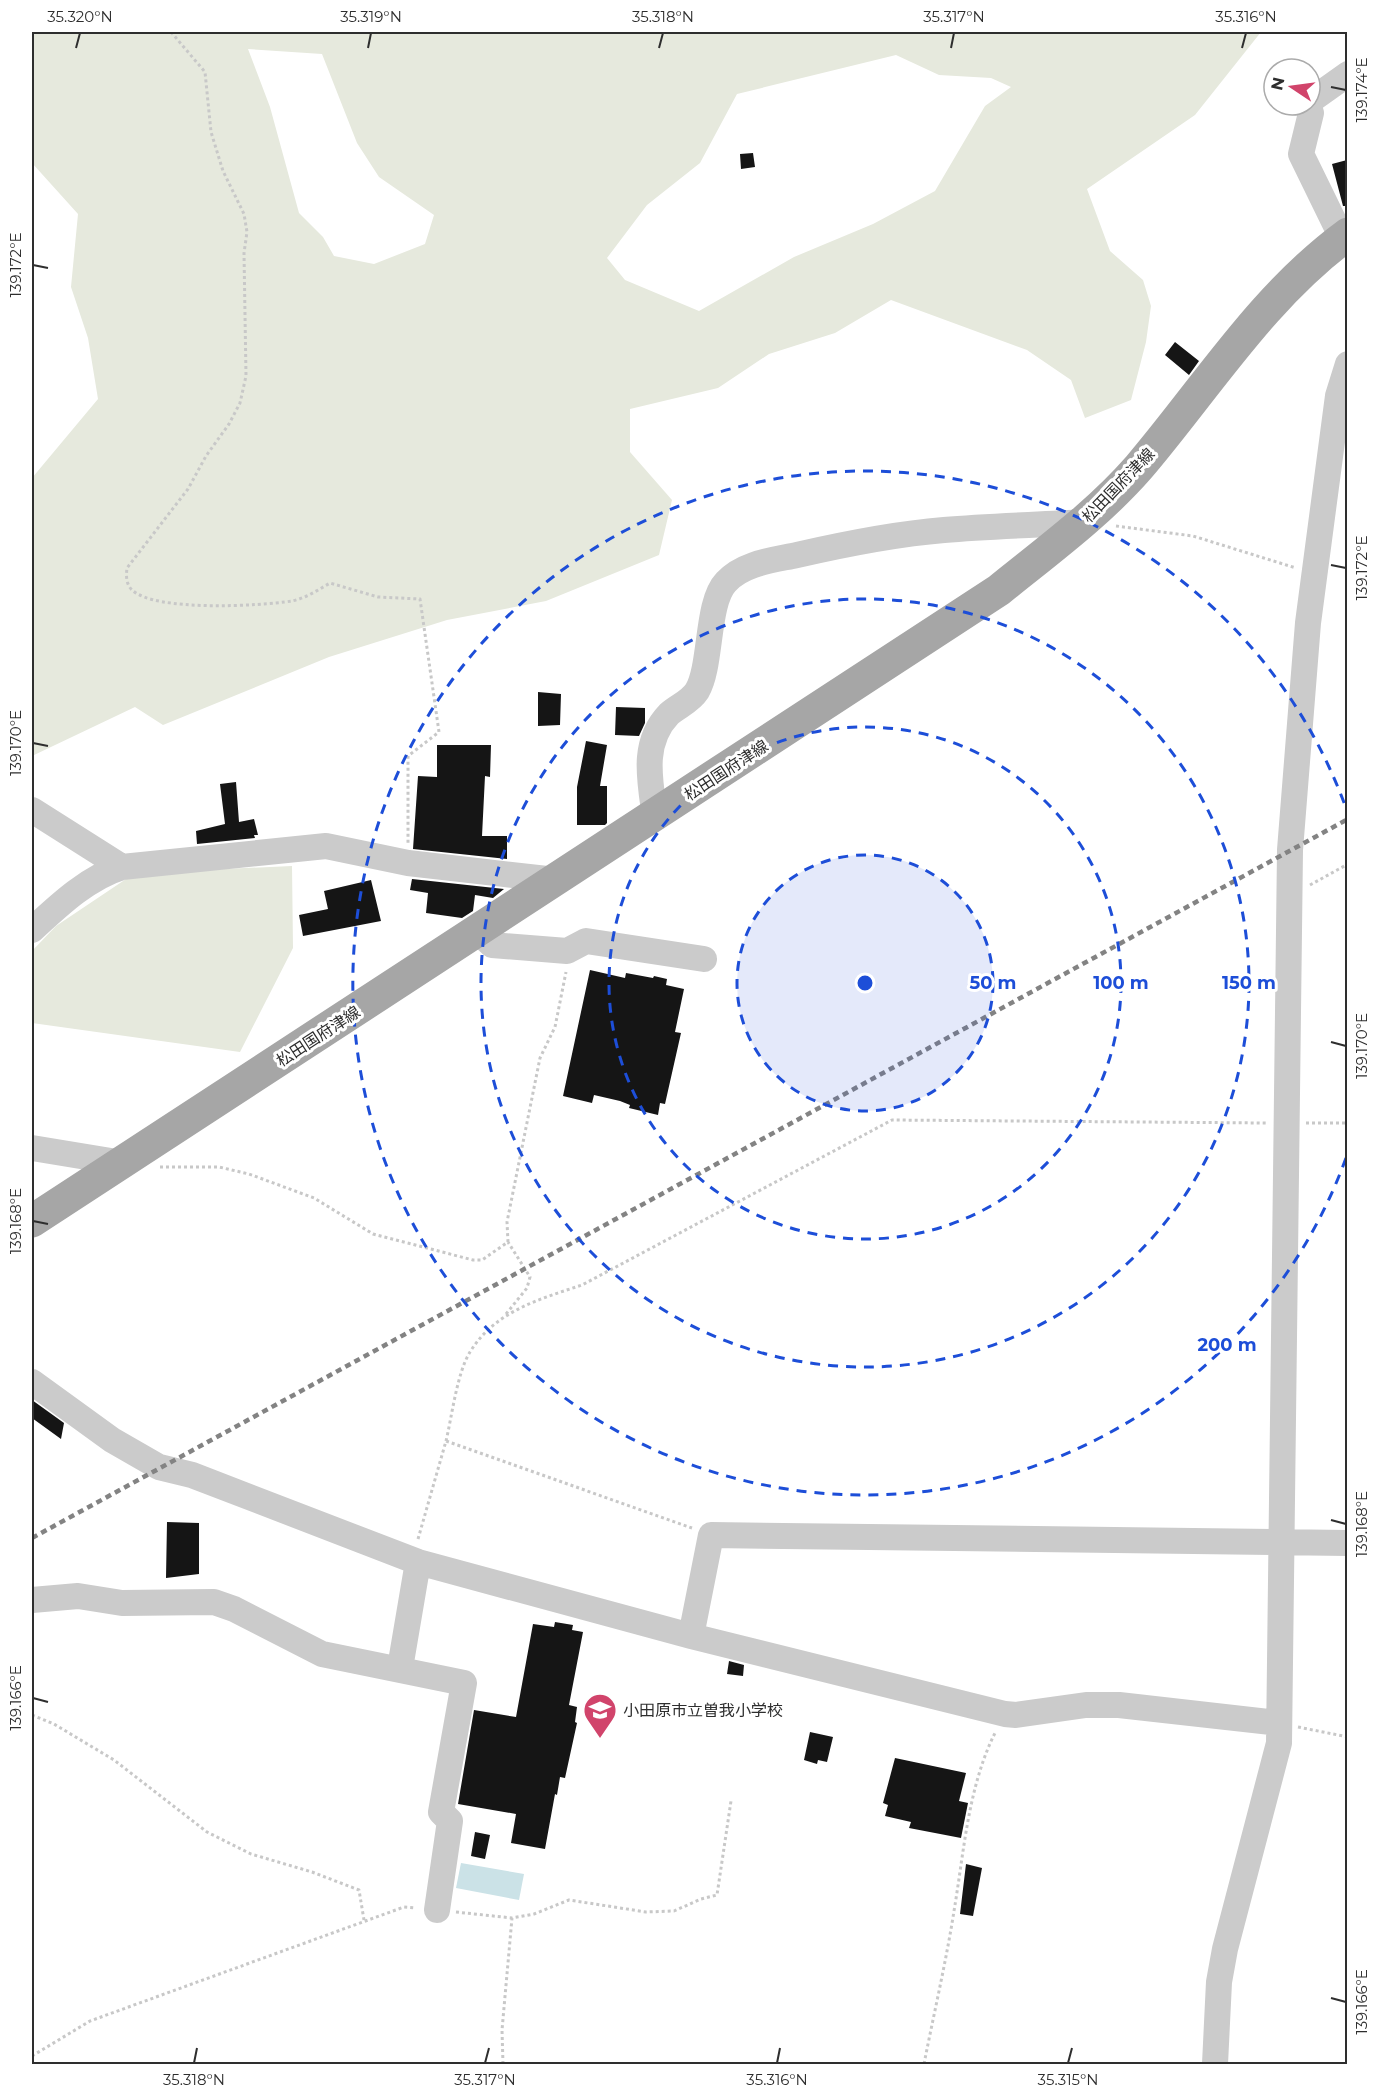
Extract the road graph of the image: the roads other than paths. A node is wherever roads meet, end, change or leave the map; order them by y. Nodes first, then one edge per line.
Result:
1 (1347, 74) edge
2 (1322, 92) edge
3 (1310, 117) edge
4 (1345, 236) edge
5 (1347, 364) edge
6 (1085, 522) junction
7 (32, 810) edge
8 (655, 817) junction
9 (122, 867) junction
10 (556, 880) junction
11 (32, 930) edge
12 (478, 932) junction
13 (704, 959) dead end
14 (32, 1148) edge
15 (128, 1160) junction
16 (32, 1221) edge
17 (32, 1382) edge
18 (1283, 1542) junction
19 (1347, 1543) edge
20 (415, 1560) junction
21 (32, 1600) edge
22 (691, 1636) junction
23 (400, 1668) junction
24 (1279, 1724) junction
25 (437, 1910) road end
26 (1215, 2064) edge

1 - 2 street
3 - 4 street
4 - 6 main road, 松田国府津線
5 - 18 street
6 - 8 main road, 松田国府津線
6 - 8 street
7 - 9 street
8 - 10 main road, 松田国府津線
9 - 10 street
9 - 11 street
10 - 12 main road, 松田国府津線
12 - 13 street
12 - 15 main road, 松田国府津線
14 - 15 street
15 - 16 main road, 松田国府津線
17 - 20 street
18 - 19 street
18 - 22 street
18 - 24 street
20 - 22 street
20 - 23 street
21 - 23 street
22 - 24 street
23 - 25 street
24 - 26 street

